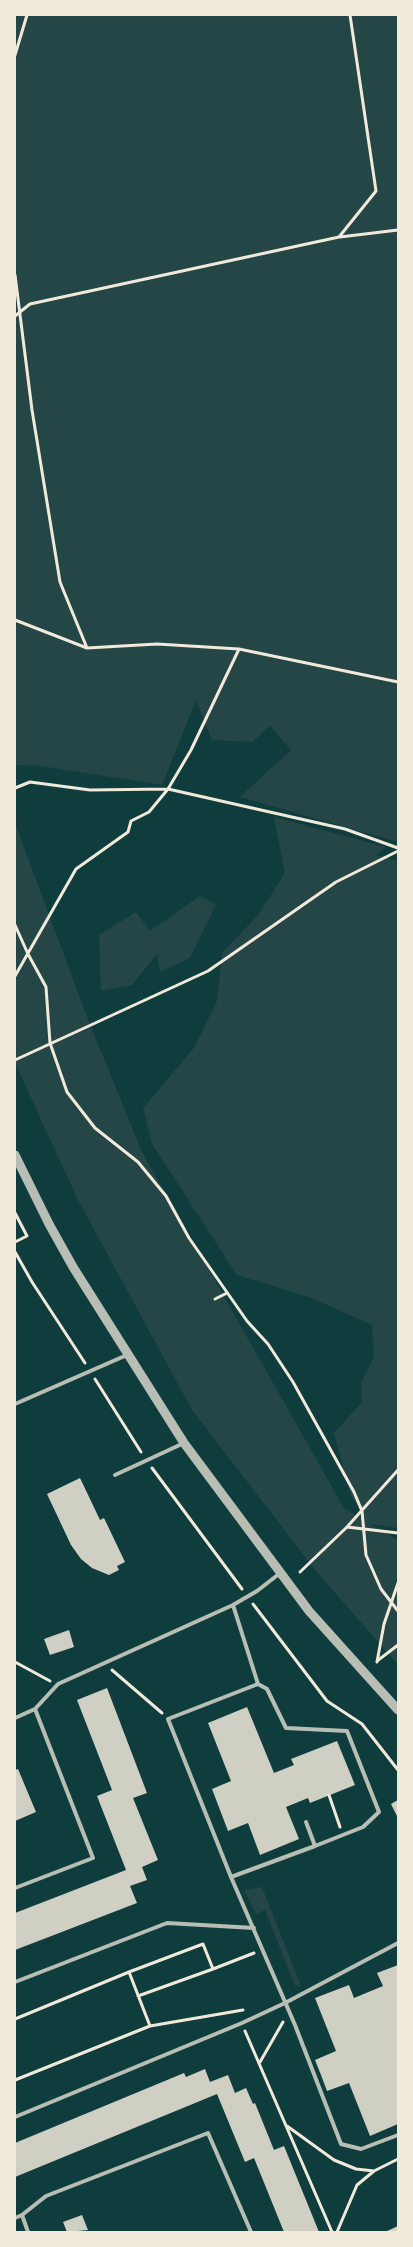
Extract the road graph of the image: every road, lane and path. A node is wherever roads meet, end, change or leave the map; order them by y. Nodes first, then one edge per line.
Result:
1 (27, 15) edge
2 (350, 15) edge
3 (15, 55) edge
4 (398, 230) edge
5 (339, 237) junction
6 (15, 276) edge
7 (20, 312) junction
8 (15, 316) edge
9 (15, 620) edge
10 (87, 648) junction
11 (239, 650) junction
12 (398, 682) edge
13 (15, 788) edge
14 (168, 789) junction
15 (398, 848) edge
16 (398, 852) edge
17 (15, 925) edge
18 (28, 954) junction
19 (15, 976) edge
20 (50, 1044) junction
21 (15, 1060) edge
22 (15, 1155) edge
23 (15, 1213) edge
24 (15, 1242) edge
25 (15, 1252) edge
26 (227, 1293) junction
27 (215, 1299) dead end
28 (127, 1355) junction
29 (90, 1371) junction
30 (15, 1404) edge
31 (184, 1443) junction
32 (146, 1460) junction
33 (398, 1470) edge
34 (115, 1475) dead end
35 (362, 1510) junction
36 (347, 1527) junction
37 (363, 1529) junction
38 (398, 1533) edge
39 (300, 1572) dead end
40 (279, 1574) junction
41 (398, 1583) edge
42 (248, 1596) junction
43 (392, 1602) junction
44 (233, 1605) junction
45 (398, 1611) edge
46 (398, 1645) edge
47 (15, 1662) edge
48 (104, 1662) junction
49 (58, 1684) junction
50 (258, 1684) junction
51 (35, 1709) junction
52 (398, 1710) edge
53 (15, 1718) edge
54 (168, 1719) junction
55 (398, 1770) edge
56 (329, 1795) dead end
57 (306, 1822) dead end
58 (343, 1835) junction
59 (315, 1846) junction
60 (231, 1877) junction
61 (15, 1888) edge
62 (254, 1928) junction
63 (398, 1944) edge
64 (263, 1949) junction
65 (214, 1969) junction
66 (129, 1972) junction
67 (15, 1982) edge
68 (138, 1996) junction
69 (285, 2003) junction
70 (246, 2010) dead end
71 (289, 2012) junction
72 (15, 2020) edge
73 (242, 2023) junction
74 (150, 2026) junction
75 (259, 2063) junction
76 (15, 2080) edge
77 (15, 2117) edge
78 (286, 2125) junction
79 (398, 2135) edge
80 (398, 2159) edge
81 (374, 2171) junction
82 (22, 2215) junction
83 (15, 2218) edge
84 (28, 2232) edge
85 (252, 2232) edge
86 (332, 2232) edge
87 (337, 2232) edge

1 - 3 path
2 - 5 path
4 - 5 path
5 - 7 path
6 - 7 path
7 - 8 path
7 - 10 path
9 - 10 path
10 - 11 path
11 - 12 path
11 - 14 path
13 - 14 path
14 - 15 path
14 - 18 path
16 - 20 path
17 - 18 path
18 - 19 path
18 - 20 path
20 - 21 path
20 - 26 path
22 - 28 street
23 - 24 path
25 - 29 path
26 - 27 path
26 - 35 path
28 - 29 lane
28 - 31 street
29 - 30 lane
29 - 32 path
31 - 32 lane
31 - 40 street
32 - 34 lane
32 - 42 path
33 - 35 path
35 - 36 path
35 - 37 path
36 - 37 path
36 - 39 path
37 - 38 path
37 - 43 path
40 - 42 lane
40 - 52 street
41 - 43 path
42 - 44 lane
42 - 55 path
43 - 45 path
43 - 46 path
44 - 48 lane
44 - 50 lane
47 - 49 path
48 - 49 lane
48 - 54 path
49 - 51 lane
50 - 54 lane
50 - 58 lane
51 - 53 lane
51 - 61 lane
54 - 60 lane
56 - 58 path
57 - 59 lane
58 - 59 lane
59 - 60 lane
60 - 62 lane
62 - 64 lane
62 - 67 lane
63 - 69 lane
64 - 65 path
64 - 69 lane
65 - 66 path
65 - 68 path
66 - 68 path
66 - 72 path
68 - 74 path
69 - 71 lane
69 - 73 lane
70 - 74 path
71 - 75 path
71 - 79 lane
73 - 75 path
73 - 77 lane
74 - 76 path
75 - 78 path
78 - 81 path
78 - 86 path
80 - 81 path
81 - 87 path
82 - 83 lane
82 - 84 lane
82 - 85 lane

